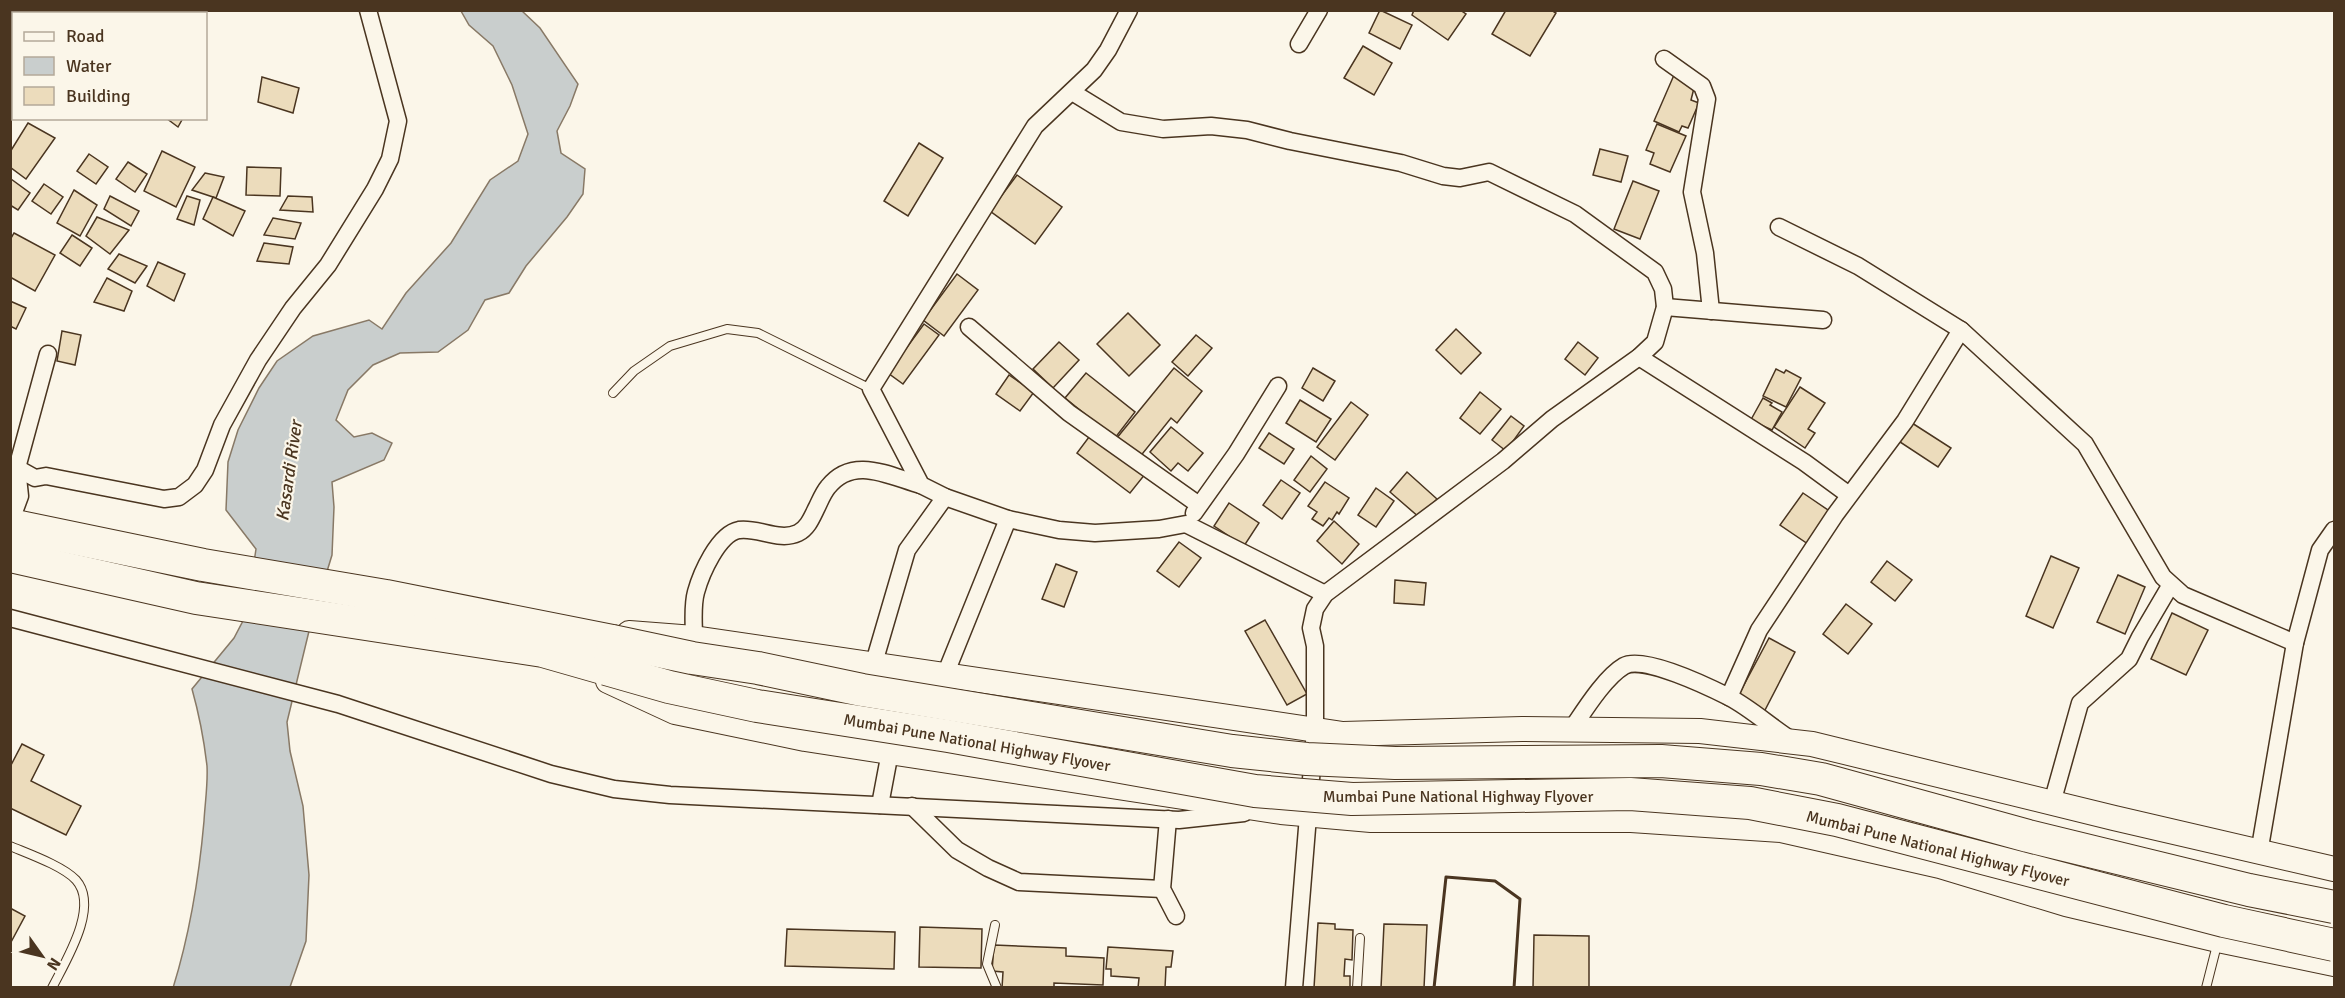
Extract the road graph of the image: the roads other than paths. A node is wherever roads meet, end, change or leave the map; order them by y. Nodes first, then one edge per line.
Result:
1 (368, 10) edge
2 (1129, 10) edge
3 (1319, 10) edge
4 (1299, 44) dead end
5 (1664, 59) dead end
6 (1072, 92) junction
7 (1779, 226) dead end
8 (1665, 307) junction
9 (1711, 311) junction
10 (1823, 320) dead end
11 (969, 327) dead end
12 (1961, 330) junction
13 (48, 354) dead end
14 (1640, 357) junction
15 (1278, 386) dead end
16 (871, 388) junction
17 (613, 393) dead end
18 (17, 468) junction
19 (921, 485) junction
20 (1850, 495) junction
21 (945, 497) junction
22 (1199, 505) junction
23 (1008, 519) junction
24 (10, 524) edge
25 (1186, 524) junction
26 (2334, 530) edge
27 (10, 556) edge
28 (2170, 586) junction
29 (1325, 594) junction
30 (10, 618) edge
31 (694, 638) junction
32 (546, 639) junction
33 (2295, 643) junction
34 (609, 655) junction
35 (873, 666) junction
36 (945, 675) junction
37 (1729, 697) junction
38 (1315, 730) junction
39 (1571, 730) junction
40 (1793, 742) junction
41 (890, 752) junction
42 (2052, 803) junction
43 (880, 805) junction
44 (912, 806) junction
45 (1267, 810) junction
46 (1306, 814) junction
47 (1168, 819) junction
48 (10, 846) edge
49 (2259, 853) junction
50 (2334, 869) edge
51 (1162, 889) junction
52 (2334, 908) edge
53 (1176, 916) dead end
54 (995, 925) dead end
55 (1360, 938) dead end
56 (2218, 940) junction
57 (2334, 945) edge
58 (2334, 964) edge
59 (52, 987) edge
60 (997, 987) edge
61 (1294, 987) edge
62 (1357, 987) edge
63 (2206, 987) edge

1 - 18 street
2 - 6 street
3 - 4 street
5 - 9 street
6 - 8 street
6 - 16 street
7 - 12 street
8 - 9 street
8 - 14 street
9 - 10 street
11 - 22 street
12 - 20 street
12 - 28 street
13 - 18 street
14 - 20 street
14 - 29 street
15 - 22 street
16 - 17 lane
16 - 19 street
18 - 24 street
19 - 21 street
19 - 31 street
20 - 37 street
21 - 23 street
21 - 35 street
22 - 25 street
23 - 25 street
23 - 36 street
24 - 32 highway
25 - 29 street
26 - 33 street
27 - 32 highway
28 - 33 street
28 - 42 street
29 - 38 street
30 - 43 street
31 - 32 main road
31 - 35 main road
32 - 34 highway, Mumbai Pune National Highway Flyover
32 - 41 main road
33 - 49 street
34 - 52 highway, Mumbai Pune National Highway Flyover, bridge
34 - 57 highway, Mumbai Pune National Highway Flyover, bridge
35 - 36 main road
36 - 38 main road
37 - 39 street
37 - 40 street
38 - 39 main road
38 - 46 street
39 - 40 main road
40 - 42 main road
41 - 43 street
41 - 45 main road
42 - 49 main road
43 - 44 street
44 - 47 street
44 - 51 street
45 - 46 main road
45 - 47 street
46 - 56 main road
46 - 61 street
47 - 51 street
48 - 59 lane
49 - 50 main road
51 - 53 street
54 - 60 lane
55 - 62 lane
56 - 58 main road
56 - 63 lane

